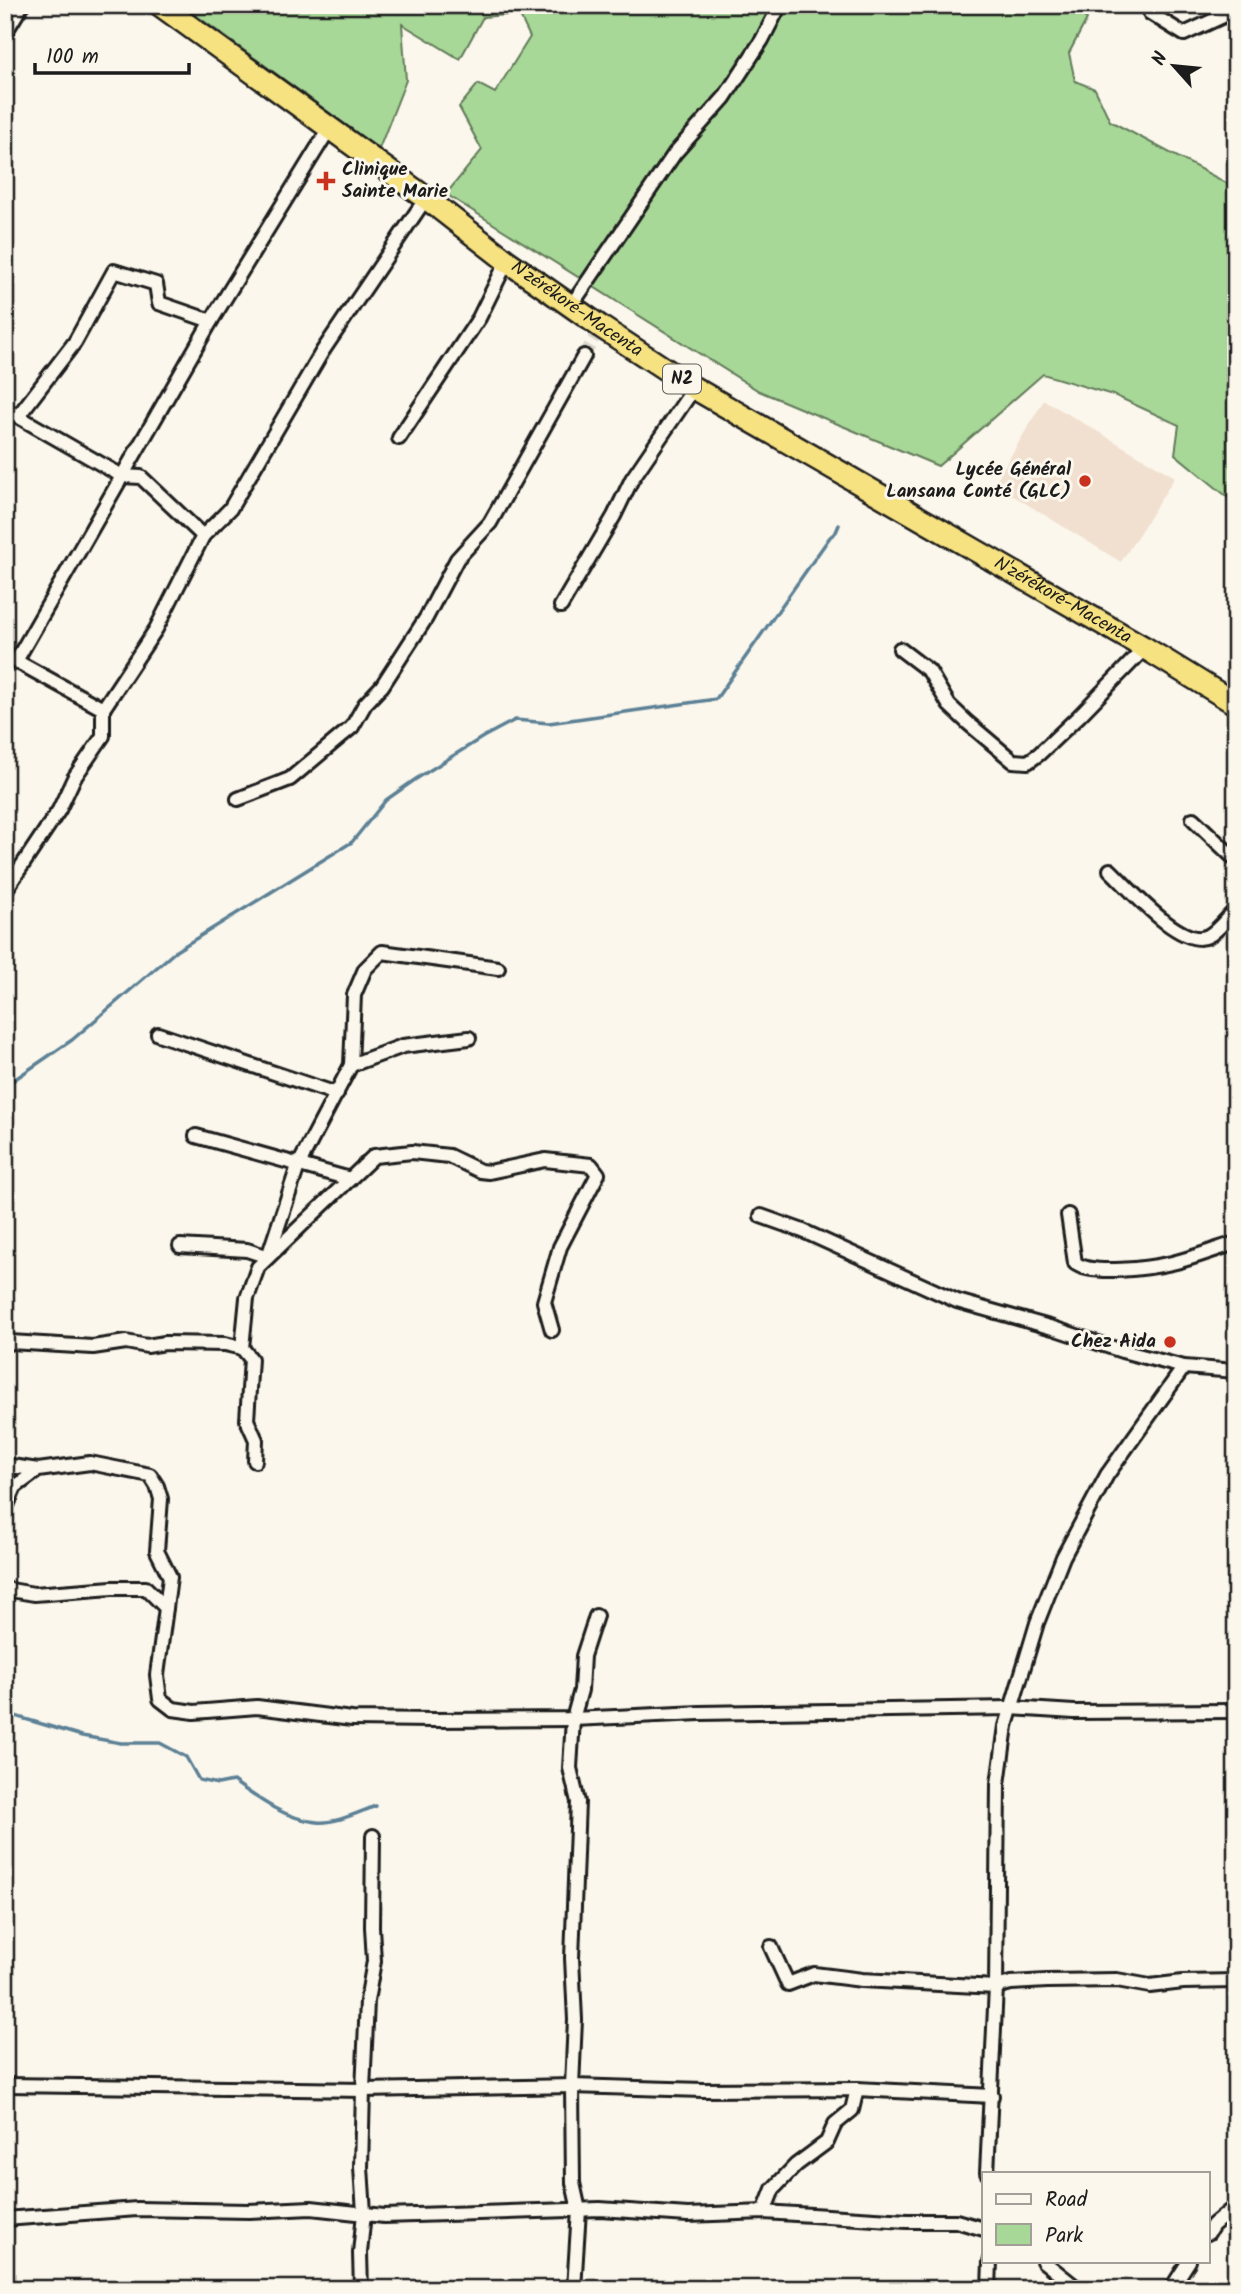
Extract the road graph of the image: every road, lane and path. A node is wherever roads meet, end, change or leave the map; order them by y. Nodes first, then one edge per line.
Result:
1 (22, 5) edge
2 (160, 5) edge
3 (780, 5) edge
4 (1236, 10) edge
5 (1150, 13) dead end
6 (5, 33) edge
7 (329, 129) junction
8 (426, 198) junction
9 (506, 261) junction
10 (571, 306) junction
11 (211, 321) junction
12 (584, 356) tunnel mouth
13 (694, 388) junction
14 (5, 409) edge
15 (19, 415) junction
16 (399, 438) dead end
17 (122, 476) junction
18 (203, 536) junction
19 (561, 606) dead end
20 (1144, 648) junction
21 (900, 649) dead end
22 (1236, 704) edge
23 (103, 709) junction
24 (238, 799) dead end
25 (1193, 819) dead end
26 (1236, 860) edge
27 (1110, 870) dead end
28 (5, 891) edge
29 (1236, 908) edge
30 (498, 968) dead end
31 (158, 1034) dead end
32 (469, 1038) dead end
33 (351, 1065) junction
34 (337, 1094) junction
35 (196, 1136) dead end
36 (298, 1166) junction
37 (350, 1179) junction
38 (1068, 1215) dead end
39 (761, 1216) dead end
40 (1236, 1244) edge
41 (180, 1246) dead end
42 (268, 1257) junction
43 (552, 1330) dead end
44 (5, 1345) edge
45 (242, 1348) junction
46 (1184, 1367) junction
47 (1236, 1371) edge
48 (255, 1461) dead end
49 (5, 1465) edge
50 (38, 1470) junction
51 (5, 1510) edge
52 (5, 1589) edge
53 (166, 1608) junction
54 (596, 1616) dead end
55 (1012, 1708) junction
56 (1236, 1711) edge
57 (573, 1719) junction
58 (373, 1836) dead end
59 (771, 1947) dead end
60 (1236, 1981) edge
61 (996, 1987) junction
62 (5, 2085) edge
63 (572, 2085) junction
64 (858, 2089) junction
65 (363, 2090) junction
66 (992, 2096) junction
67 (987, 2172) edge
68 (1236, 2206) edge
69 (579, 2210) junction
70 (364, 2213) junction
71 (764, 2213) junction
72 (5, 2219) edge
73 (982, 2228) edge
74 (1210, 2230) edge
75 (990, 2262) edge
76 (1043, 2262) edge
77 (1188, 2262) edge
78 (361, 2289) edge
79 (574, 2289) edge
80 (989, 2289) edge
81 (1078, 2289) edge
82 (1171, 2289) edge

1 - 6 street
2 - 7 highway, N'zérékoré-Macenta / N2
3 - 10 street
4 - 5 street
7 - 8 highway, N'zérékoré-Macenta / N2
7 - 11 street
8 - 9 highway, N'zérékoré-Macenta / N2
8 - 18 street
9 - 10 highway, N'zérékoré-Macenta / N2
9 - 16 street
10 - 13 highway, N'zérékoré-Macenta / N2
11 - 15 street
11 - 17 street
12 - 24 street
13 - 19 street
13 - 20 highway, N'zérékoré-Macenta / N2
14 - 15 street
15 - 17 street
17 - 18 street
17 - 23 street
18 - 23 street
20 - 21 street
20 - 22 highway, N'zérékoré-Macenta / N2
23 - 28 street
25 - 26 street
27 - 29 street
30 - 33 street
31 - 34 street
32 - 33 street
33 - 34 street
34 - 36 street
35 - 36 street
36 - 37 street
36 - 42 street
37 - 42 street
37 - 43 street
38 - 40 street
39 - 46 street
41 - 42 street
42 - 45 street
44 - 45 street
45 - 48 street
46 - 47 street
46 - 55 street
49 - 50 street
50 - 51 street
50 - 53 street
52 - 53 street
53 - 57 street
54 - 57 street
55 - 56 street
55 - 57 street
55 - 61 street
57 - 63 street
58 - 65 street
59 - 61 street
60 - 61 street
61 - 66 street
62 - 65 street
63 - 64 street
63 - 65 street
63 - 69 street
64 - 66 street
64 - 71 street
65 - 70 street
66 - 67 street
68 - 74 street
69 - 70 street
69 - 71 street
69 - 79 street
70 - 72 street
70 - 78 street
71 - 73 street
75 - 80 street
76 - 81 street
77 - 82 street

